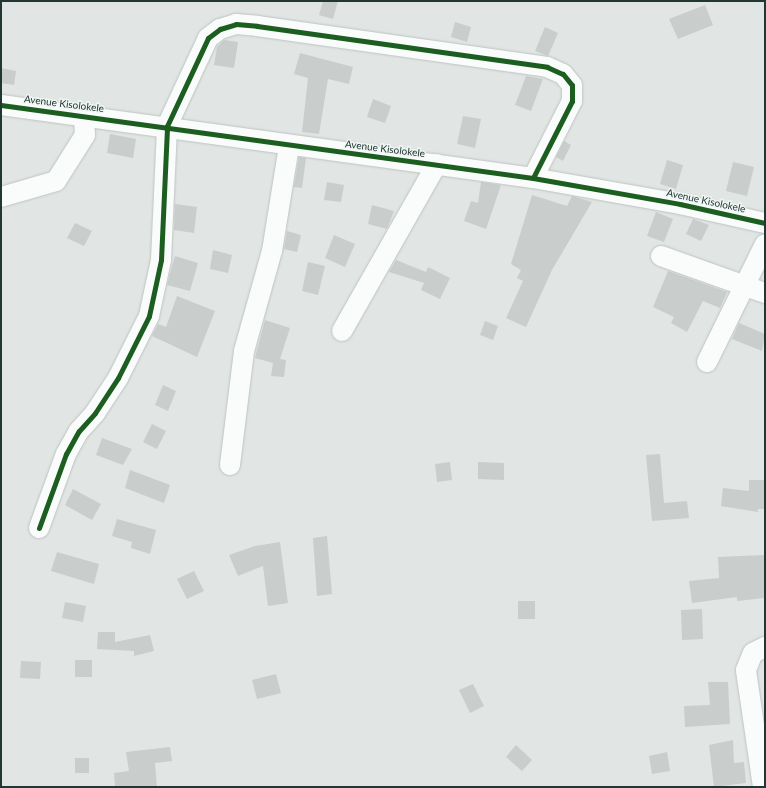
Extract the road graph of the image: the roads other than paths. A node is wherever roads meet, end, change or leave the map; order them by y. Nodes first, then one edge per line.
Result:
1 (1, 105) edge
2 (84, 116) junction
3 (167, 126) junction
4 (289, 146) junction
5 (437, 164) junction
6 (533, 178) junction
7 (1, 197) edge
8 (765, 223) edge
9 (765, 244) edge
10 (661, 256) dead end
11 (745, 286) junction
12 (765, 293) edge
13 (342, 332) dead end
14 (707, 362) dead end
15 (230, 465) dead end
16 (39, 528) dead end
17 (765, 648) edge
18 (763, 787) edge

1 - 2 street, Avenue Kisolokele
2 - 3 street, Avenue Kisolokele
2 - 7 street
3 - 4 street, Avenue Kisolokele
3 - 6 street
3 - 16 street
4 - 5 street, Avenue Kisolokele
4 - 15 street
5 - 6 street, Avenue Kisolokele
5 - 13 street
6 - 8 street, Avenue Kisolokele
9 - 11 street
10 - 11 street
11 - 12 street
11 - 14 street
17 - 18 street

